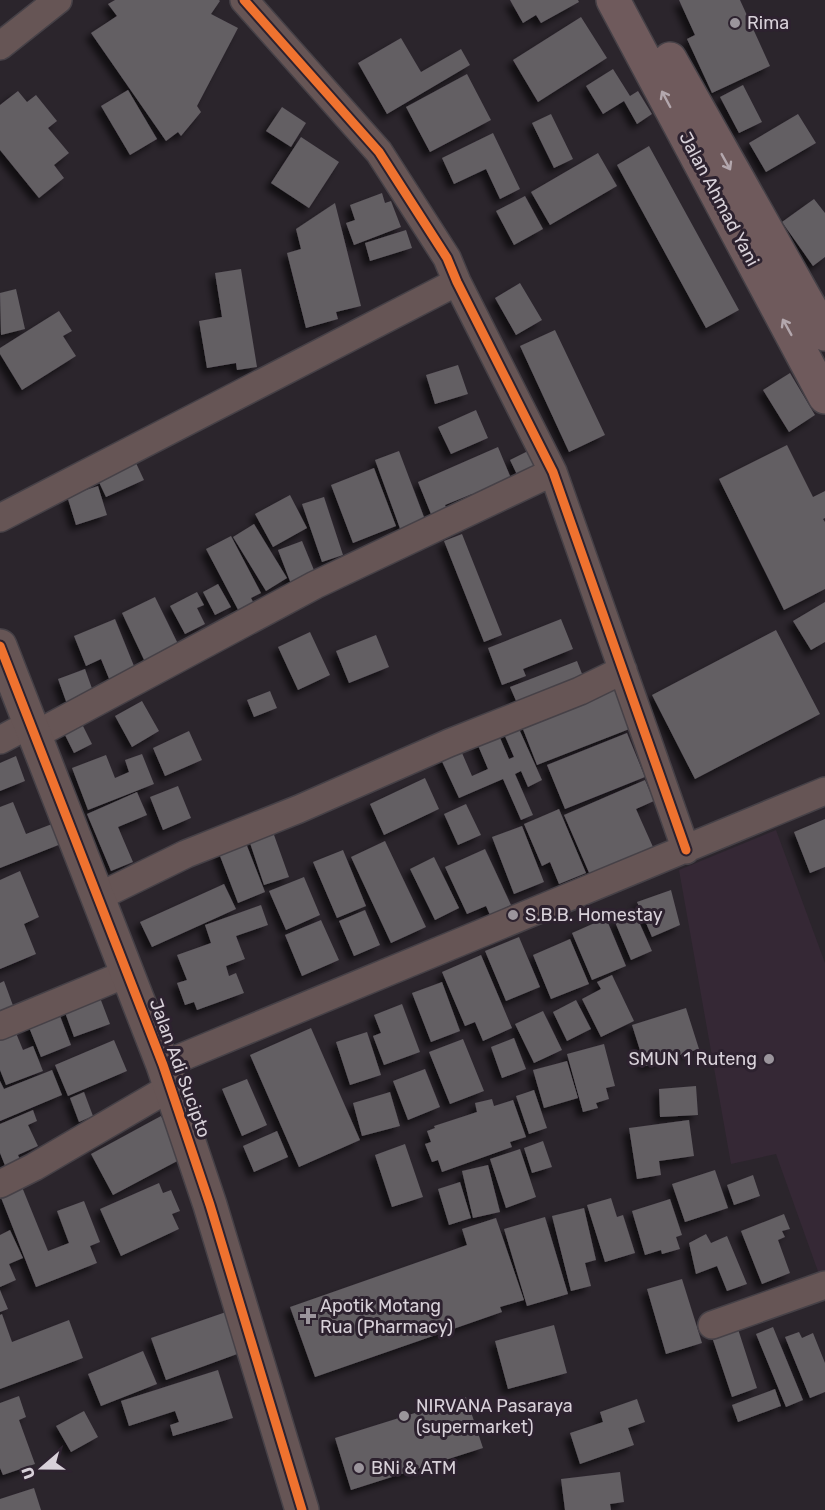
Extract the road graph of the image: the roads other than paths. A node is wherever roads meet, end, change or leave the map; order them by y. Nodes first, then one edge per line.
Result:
1 (58, 0) edge
2 (245, 1) edge
3 (624, 2) edge
4 (0, 46) edge
5 (457, 282) junction
6 (818, 348) edge
7 (825, 397) edge
8 (554, 472) junction
9 (0, 518) edge
10 (0, 646) edge
11 (623, 670) junction
12 (33, 729) junction
13 (0, 740) edge
14 (825, 791) edge
15 (686, 850) junction
16 (98, 897) junction
17 (128, 973) junction
18 (0, 1026) edge
19 (167, 1076) junction
20 (0, 1184) edge
21 (825, 1284) edge
22 (712, 1325) dead end
23 (302, 1510) edge

1 - 4 street
2 - 5 street
3 - 6 highway, Jalan Ahmad Yani
5 - 8 street
5 - 9 street
6 - 7 highway, Jalan Ahmad Yani
8 - 11 street
8 - 12 street
10 - 12 street, Jalan Adi Sucipto
11 - 15 street
11 - 16 street
12 - 13 street
12 - 16 street, Jalan Adi Sucipto
14 - 15 street
15 - 19 street
16 - 17 street, Jalan Adi Sucipto
17 - 18 street
17 - 19 street, Jalan Adi Sucipto
19 - 20 street
19 - 23 street, Jalan Adi Sucipto
21 - 22 street

